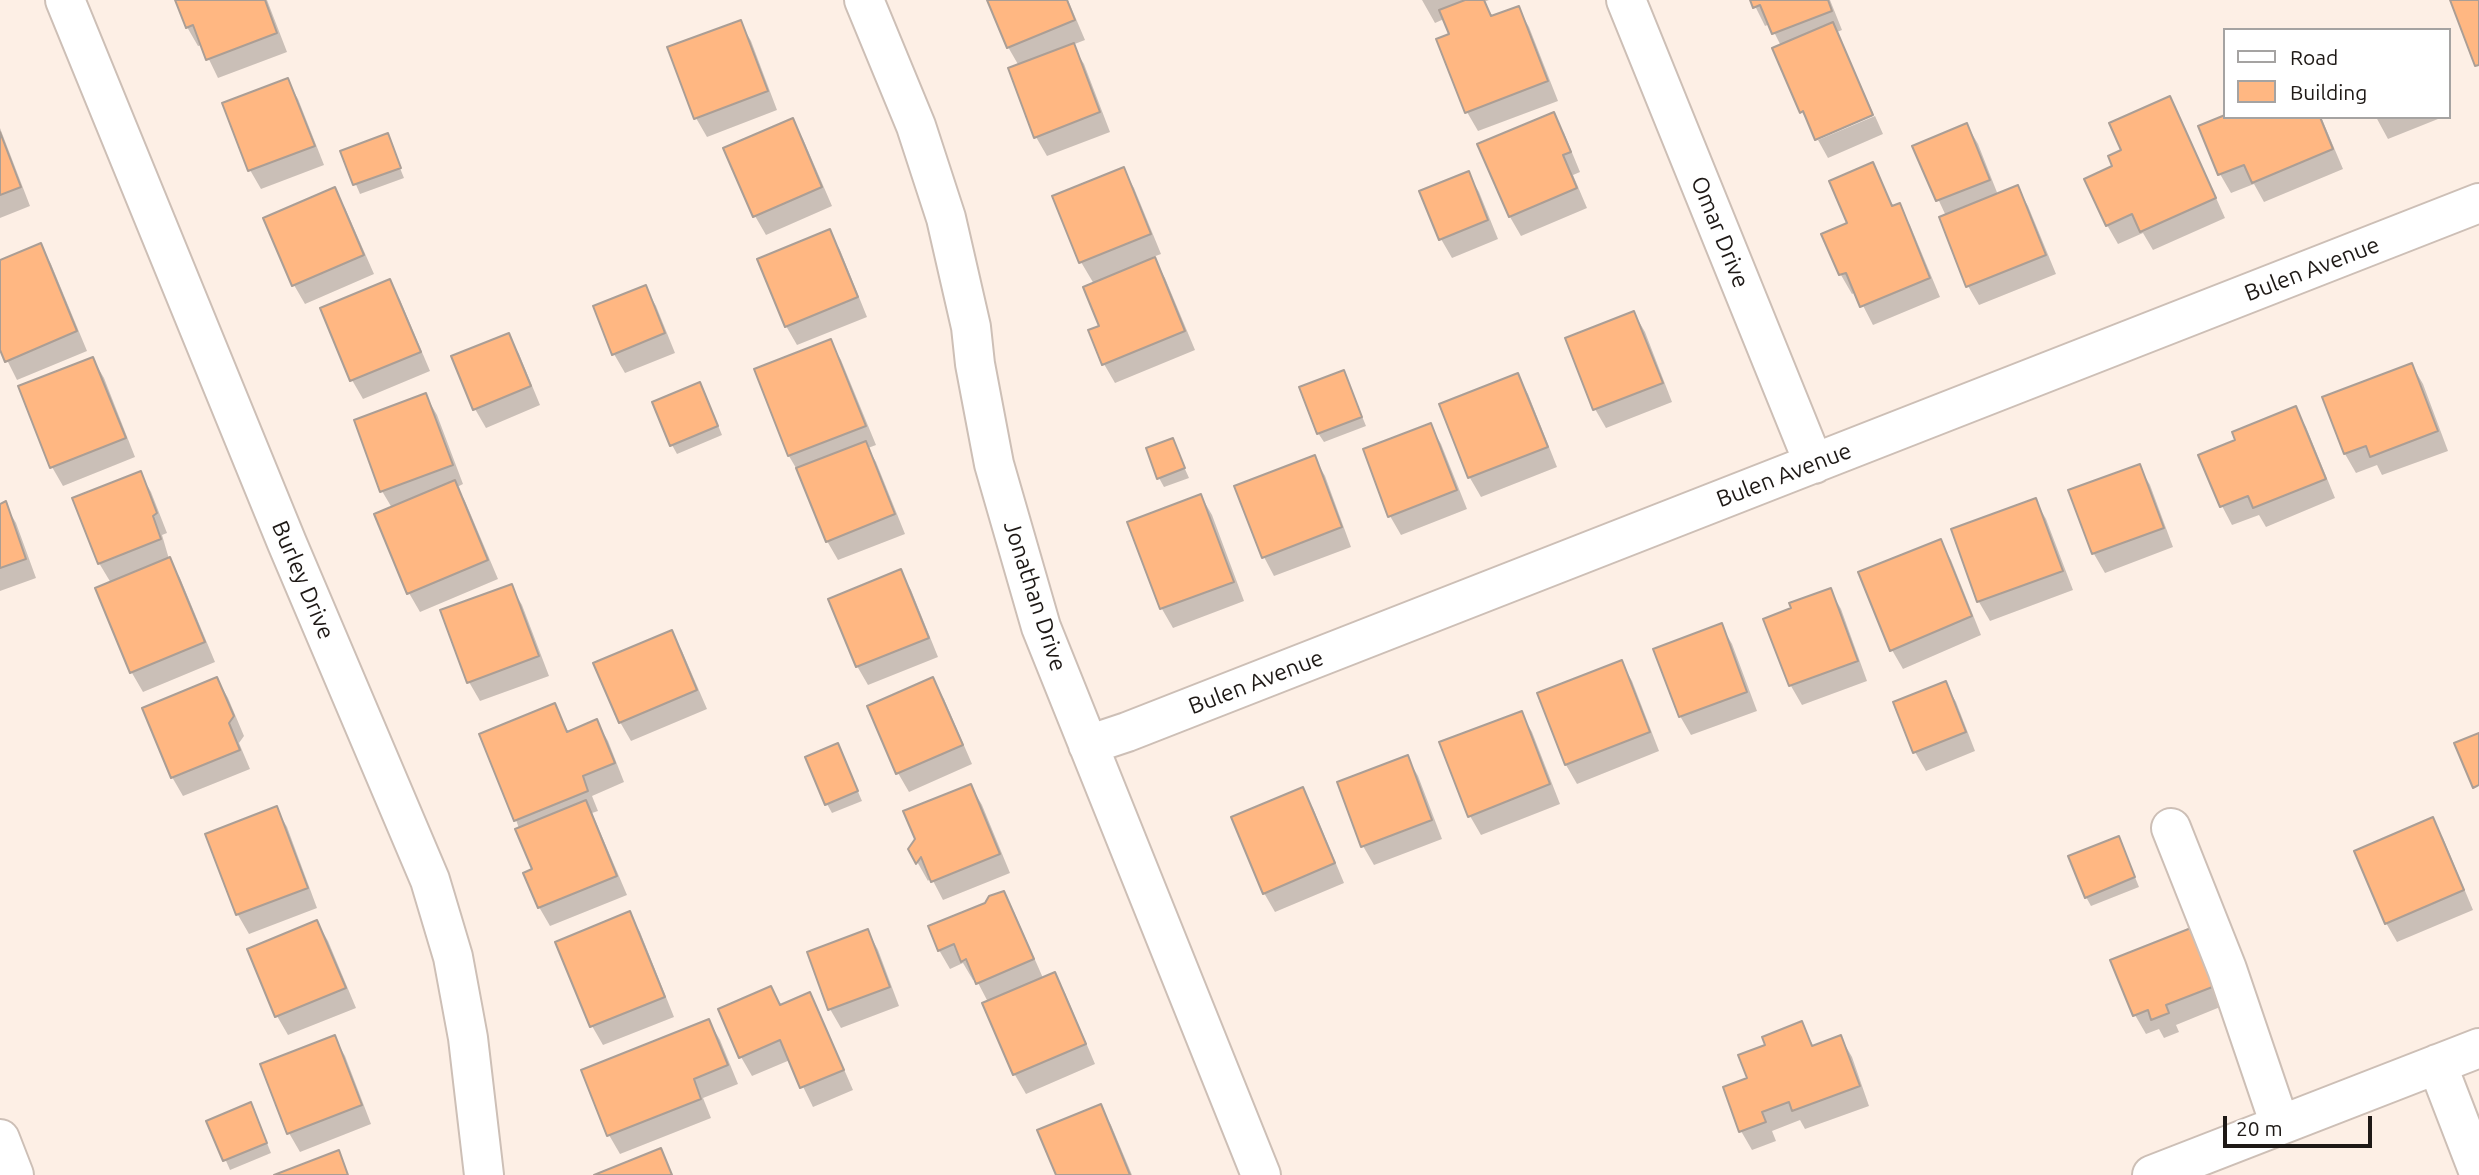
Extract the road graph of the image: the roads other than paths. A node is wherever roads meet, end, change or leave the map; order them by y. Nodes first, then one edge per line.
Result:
1 (65, 0) edge
2 (864, 0) edge
3 (1626, 0) edge
4 (2479, 203) edge
5 (1814, 464) junction
6 (1088, 745) junction
7 (2171, 828) dead end
8 (2479, 1048) edge
9 (2437, 1064) junction
10 (2280, 1125) junction
11 (0, 1139) edge
12 (2479, 1173) edge
13 (14, 1175) edge
14 (484, 1175) edge
15 (1261, 1175) edge
16 (2152, 1175) edge

1 - 14 street, Burley Drive
2 - 6 street, Jonathan Drive
3 - 5 street, Omar Drive
4 - 5 street, Bulen Avenue
5 - 6 street, Bulen Avenue
6 - 15 street, Jonathan Drive
7 - 10 street
8 - 9 street
9 - 10 street
9 - 12 street
10 - 16 street
11 - 13 street

